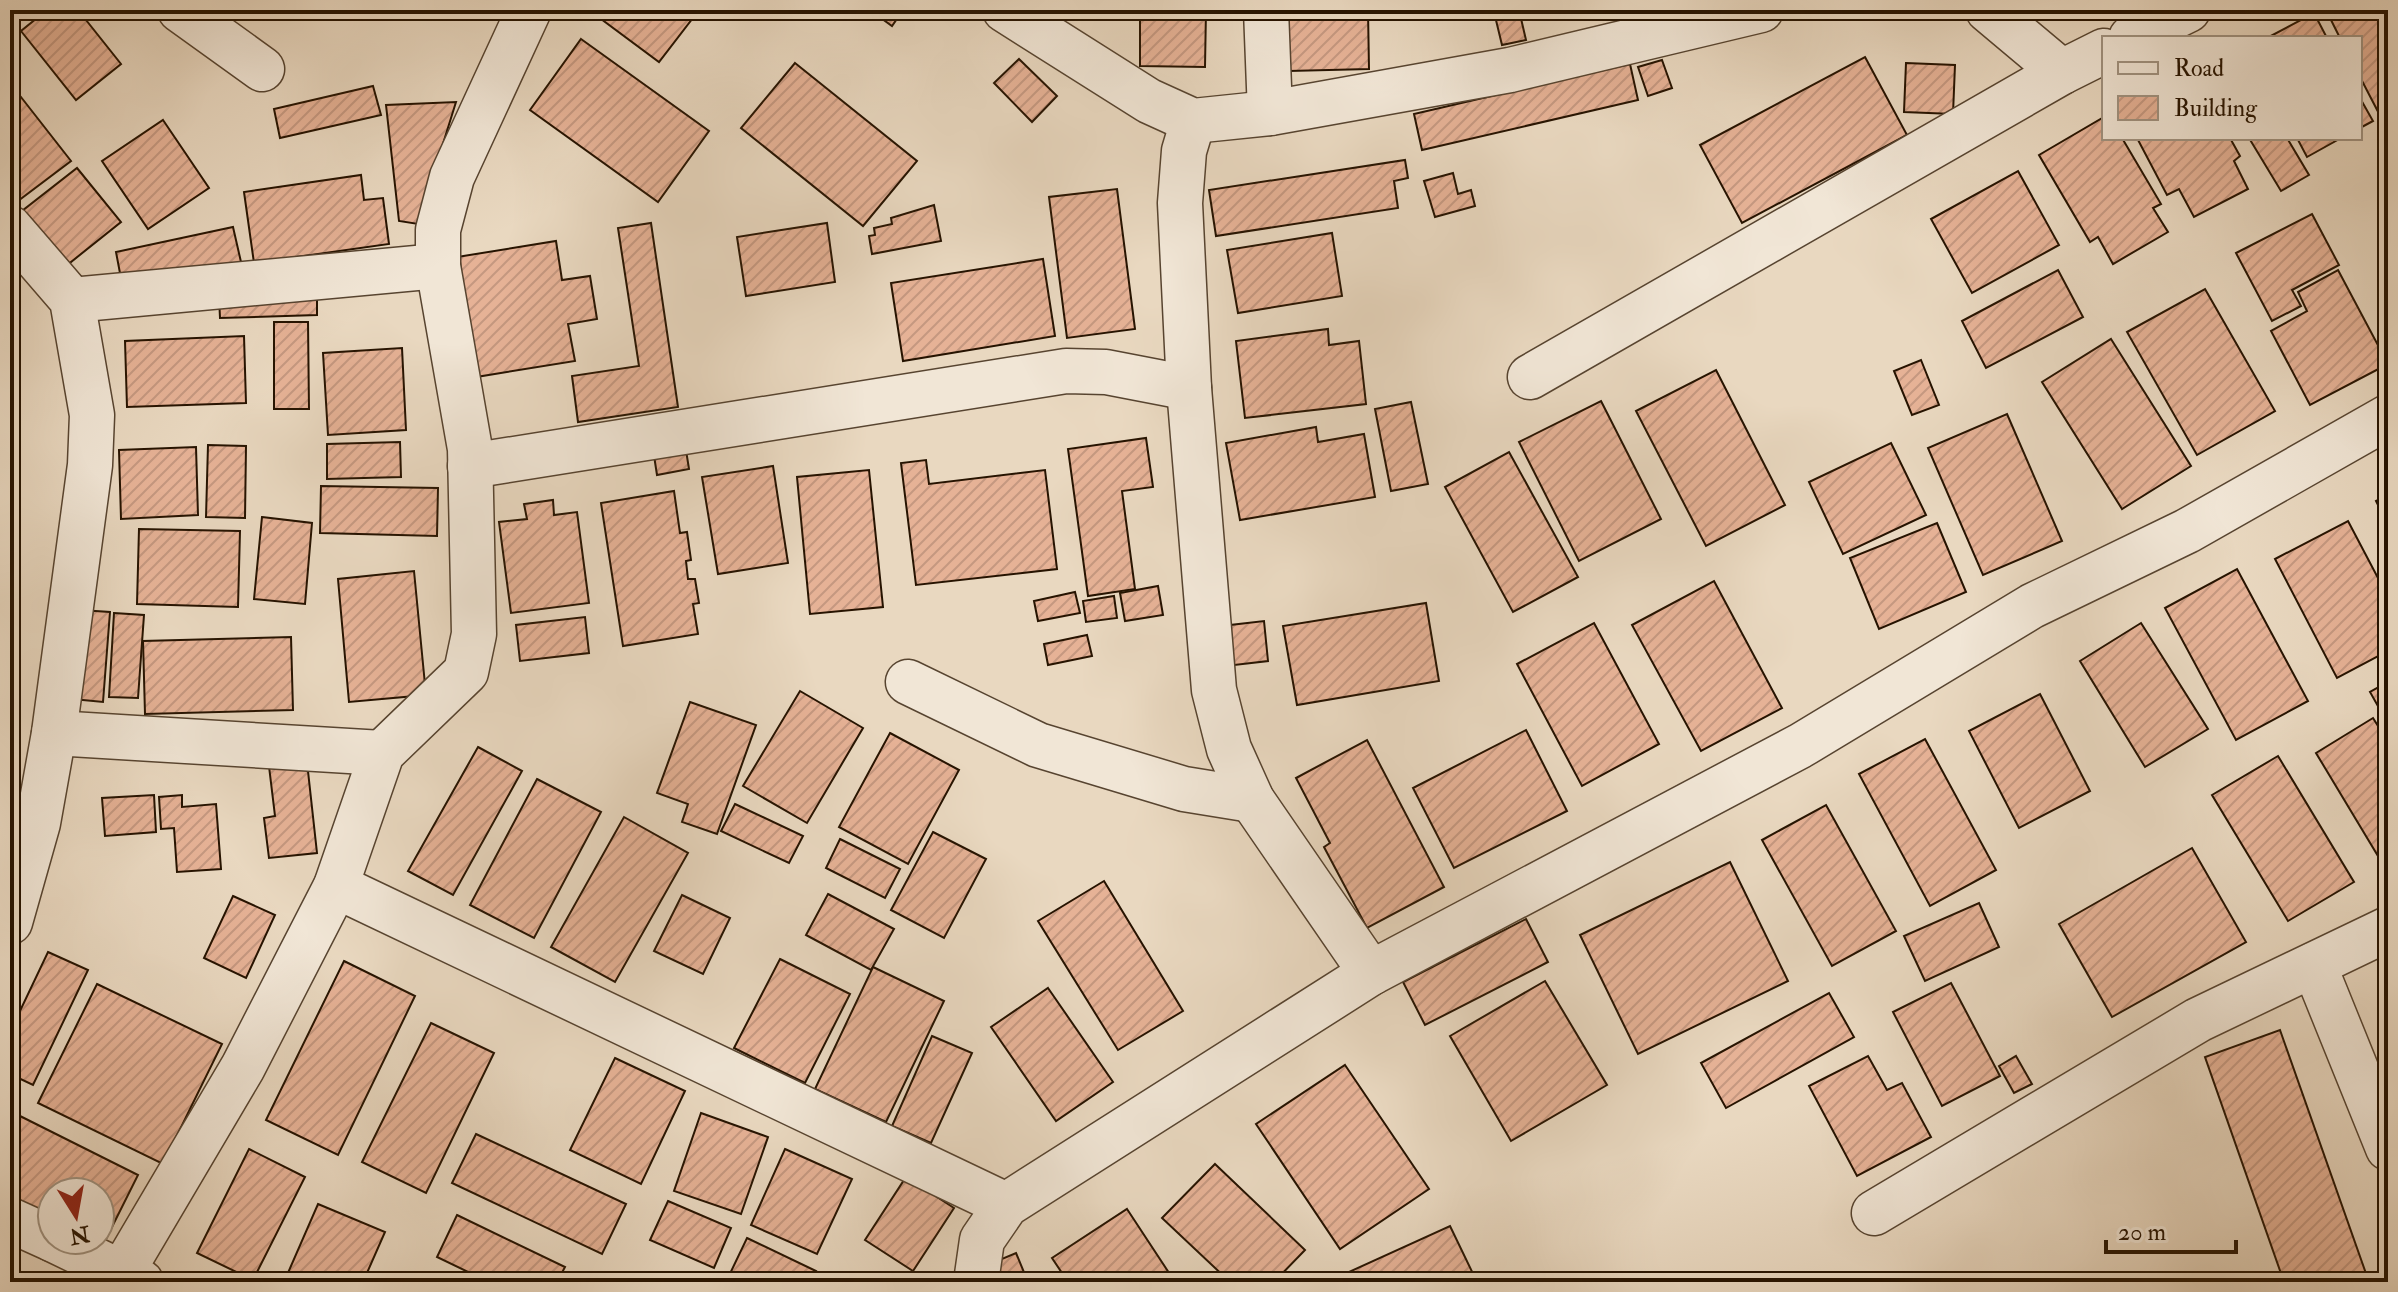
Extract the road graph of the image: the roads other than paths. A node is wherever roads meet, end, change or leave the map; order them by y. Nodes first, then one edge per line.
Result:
1 (180, 10) edge
2 (529, 10) edge
3 (1005, 10) edge
4 (1266, 10) edge
5 (1761, 10) edge
6 (1988, 10) edge
7 (2188, 10) edge
8 (2135, 36) edge
9 (2102, 52) edge
10 (262, 69) dead end
11 (2062, 72) junction
12 (1270, 113) junction
13 (1193, 121) junction
14 (10, 228) edge
15 (438, 266) junction
16 (72, 300) junction
17 (1530, 377) dead end
18 (1189, 388) junction
19 (2388, 417) edge
20 (470, 466) junction
21 (908, 682) dead end
22 (54, 733) junction
23 (382, 753) junction
24 (1252, 800) junction
25 (336, 886) junction
26 (10, 922) edge
27 (2388, 929) edge
28 (2314, 965) junction
29 (1371, 973) junction
30 (2388, 1148) edge
31 (1006, 1205) junction
32 (1874, 1213) dead end
33 (10, 1220) edge
34 (36, 1232) edge
35 (87, 1256) edge
36 (132, 1277) edge
37 (976, 1282) edge

1 - 10 street
2 - 15 street
3 - 13 street
4 - 12 street
5 - 12 street
6 - 11 street
7 - 8 street
9 - 11 street
11 - 17 street
12 - 13 street
13 - 18 street
14 - 16 street
15 - 16 street
15 - 20 street
16 - 22 street
18 - 20 street
18 - 24 street
19 - 29 street
20 - 23 street
21 - 24 street
22 - 23 street
22 - 26 street
23 - 25 street
24 - 29 street
25 - 31 street
25 - 36 street
27 - 28 street
28 - 30 street
28 - 32 street
29 - 31 street
31 - 37 street
33 - 34 street
35 - 36 street

